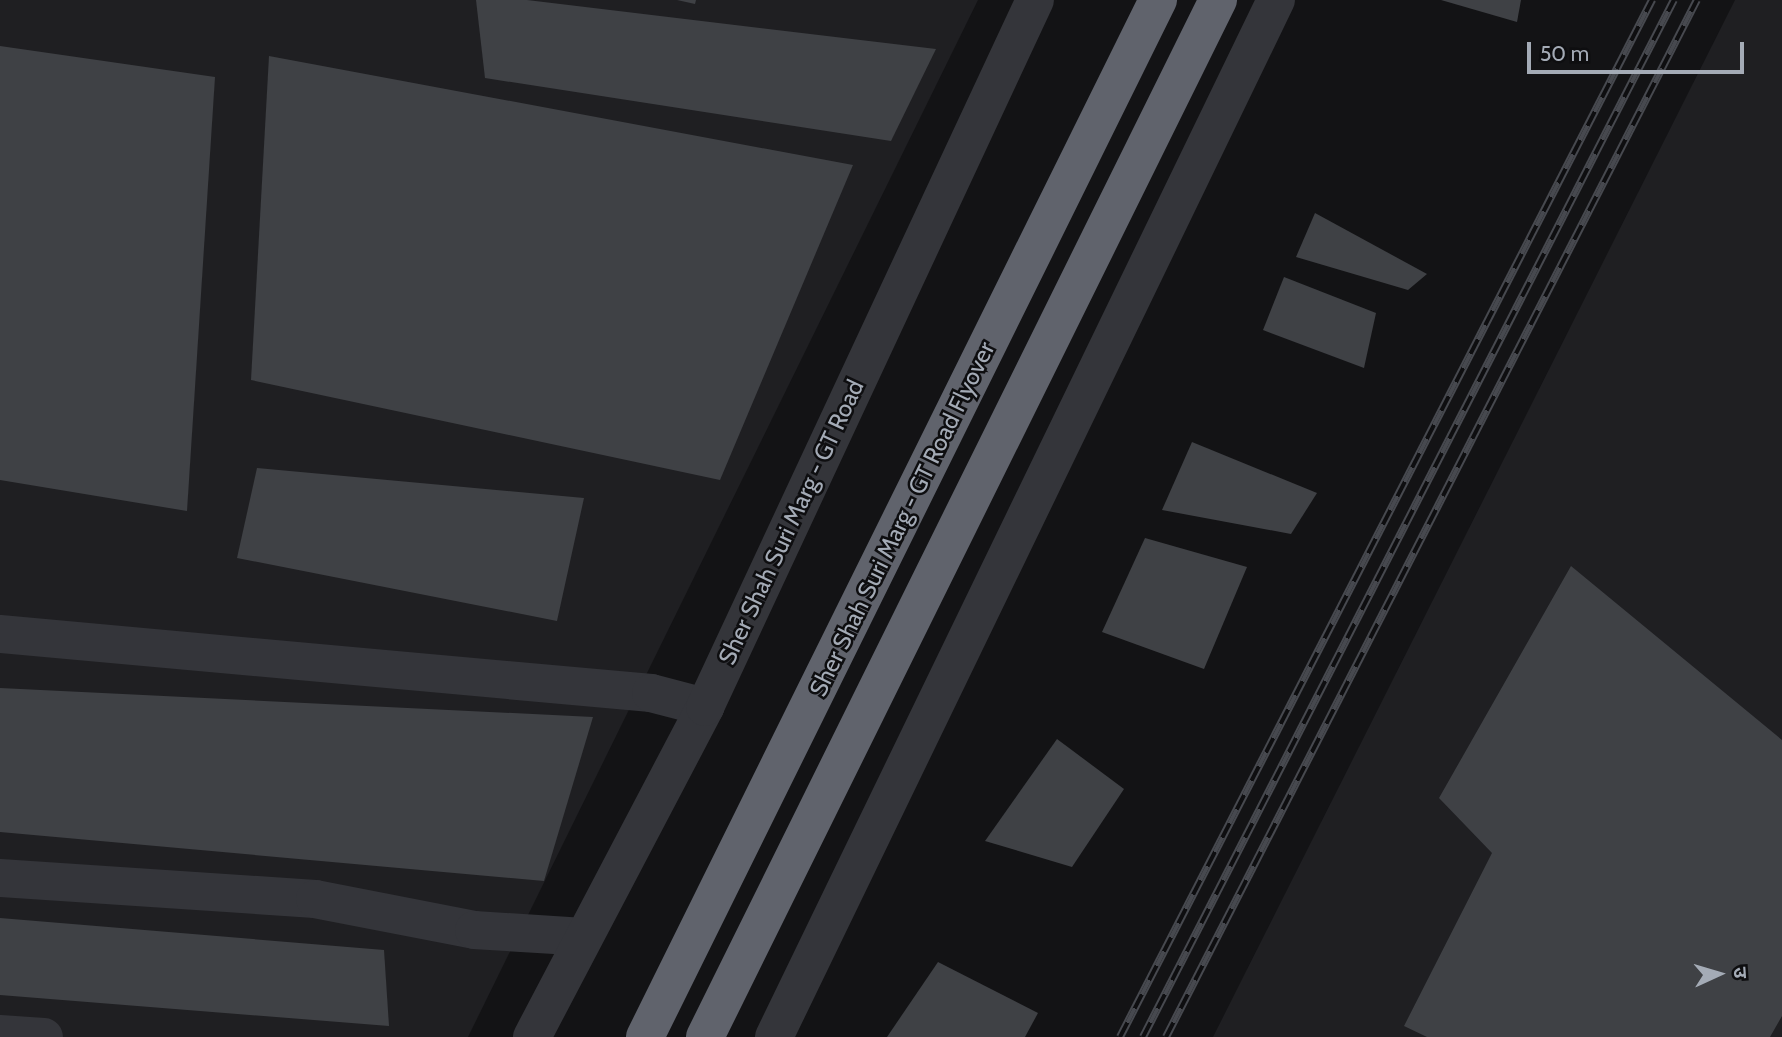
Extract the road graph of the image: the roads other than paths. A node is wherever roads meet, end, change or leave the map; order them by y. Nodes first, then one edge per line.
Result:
1 (1035, 0) edge
2 (1158, 0) edge
3 (1218, 0) edge
4 (1276, 0) edge
5 (0, 634) edge
6 (705, 707) junction
7 (0, 878) edge
8 (584, 937) junction
9 (0, 1034) edge
10 (44, 1037) edge
11 (532, 1037) edge
12 (645, 1037) edge
13 (705, 1037) edge
14 (774, 1037) edge

1 - 6 street, Sher Shah Suri Marg - GT Road
2 - 12 highway, Sher Shah Suri Marg - GT Road Flyover
3 - 13 highway
4 - 14 street
5 - 6 street
6 - 8 street, Sher Shah Suri Marg - GT Road
7 - 8 street
8 - 11 street, Sher Shah Suri Marg - GT Road
9 - 10 street

